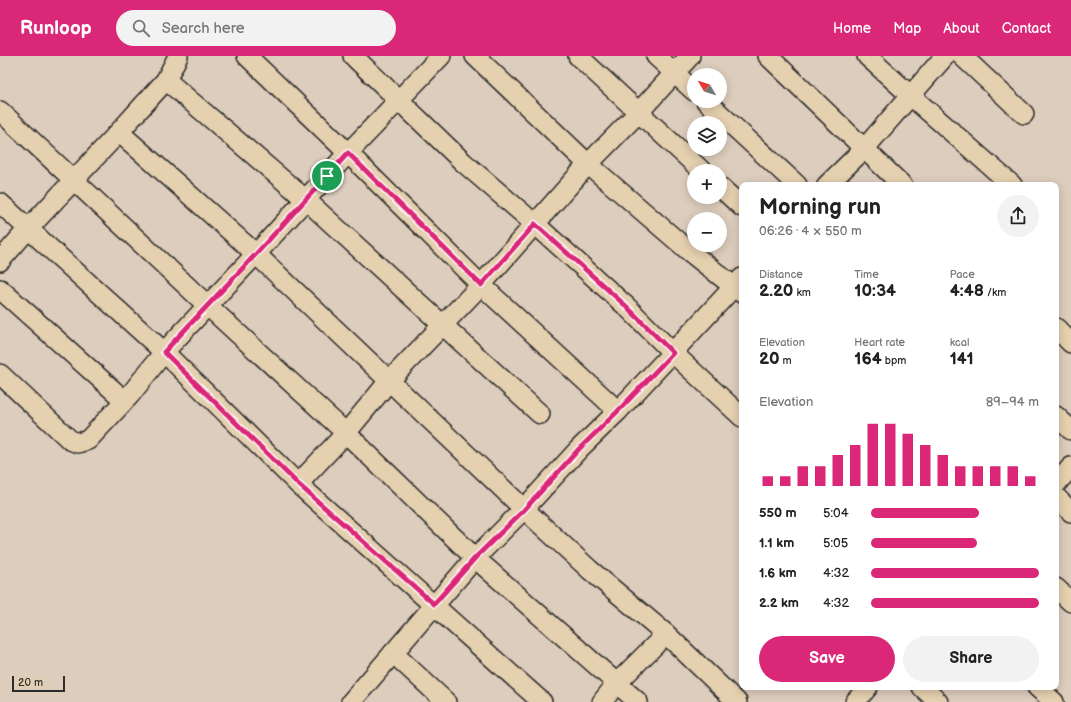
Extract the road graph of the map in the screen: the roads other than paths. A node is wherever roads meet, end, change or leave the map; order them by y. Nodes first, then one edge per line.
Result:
1 (178, 56) edge
2 (247, 56) edge
3 (353, 56) edge
4 (441, 56) edge
5 (475, 56) edge
6 (578, 56) edge
7 (656, 56) edge
8 (690, 56) edge
9 (768, 56) edge
10 (867, 56) edge
11 (945, 56) edge
12 (962, 56) edge
13 (674, 73) junction
14 (166, 80) junction
15 (687, 84) edge
16 (910, 96) junction
17 (399, 99) junction
18 (714, 108) edge
19 (0, 111) edge
20 (638, 113) junction
21 (1024, 114) dead end
22 (119, 132) junction
23 (864, 149) junction
24 (348, 153) junction
25 (588, 164) junction
26 (694, 164) edge
27 (74, 180) junction
28 (795, 182) edge
29 (830, 182) edge
30 (899, 182) edge
31 (1009, 182) edge
32 (727, 193) edge
33 (305, 199) junction
34 (0, 203) edge
35 (739, 204) edge
36 (535, 224) junction
37 (28, 229) junction
38 (256, 254) junction
39 (0, 261) edge
40 (481, 285) junction
41 (739, 285) edge
42 (0, 289) edge
43 (207, 305) junction
44 (444, 324) junction
45 (1059, 331) edge
46 (1071, 342) edge
47 (164, 352) junction
48 (673, 353) junction
49 (0, 374) edge
50 (390, 382) junction
51 (124, 400) junction
52 (618, 411) junction
53 (540, 414) dead end
54 (739, 414) edge
55 (1059, 419) edge
56 (1071, 430) edge
57 (346, 433) junction
58 (1071, 467) edge
59 (1059, 481) edge
60 (298, 484) junction
61 (1059, 500) edge
62 (524, 510) junction
63 (1071, 512) edge
64 (475, 558) junction
65 (1059, 591) edge
66 (1071, 602) edge
67 (434, 604) junction
68 (666, 634) junction
69 (393, 654) junction
70 (617, 683) junction
71 (865, 690) edge
72 (925, 690) edge
73 (1040, 690) edge
74 (351, 702) edge
75 (446, 702) edge
76 (542, 702) edge
77 (602, 702) edge
78 (638, 702) edge
79 (738, 702) edge
80 (855, 702) edge
81 (938, 702) edge
82 (1054, 702) edge

1 - 14 street
2 - 24 street
3 - 17 street
4 - 17 street
5 - 25 street
6 - 20 street
7 - 13 street
8 - 13 street
9 - 23 street
10 - 16 street
11 - 16 street
12 - 21 street
13 - 15 street
13 - 20 street
14 - 22 street
14 - 33 street
16 - 23 street
16 - 31 street
17 - 24 street
17 - 36 street
18 - 28 street
19 - 27 street
20 - 25 street
20 - 26 street
22 - 27 street
22 - 38 street
23 - 29 street
23 - 30 street
24 - 33 street
24 - 40 street
25 - 36 street
25 - 41 street
27 - 37 street
27 - 43 street
32 - 35 street
33 - 38 street
33 - 44 street
34 - 37 street
36 - 40 street
36 - 48 street
37 - 39 street
37 - 47 street
38 - 43 street
38 - 50 street
40 - 44 street
40 - 52 street
41 - 48 street
42 - 51 street
43 - 47 street
43 - 57 street
44 - 50 street
44 - 53 street
45 - 46 street
47 - 51 street
47 - 60 street
48 - 52 street
48 - 54 street
49 - 51 street
50 - 57 street
50 - 62 street
52 - 62 street
55 - 56 street
57 - 60 street
57 - 64 street
58 - 59 street
60 - 67 street
61 - 63 street
62 - 64 street
62 - 68 street
64 - 67 street
64 - 70 street
65 - 66 street
67 - 69 street
67 - 76 street
68 - 70 street
68 - 79 street
69 - 74 street
69 - 75 street
70 - 77 street
70 - 78 street
71 - 80 street
72 - 81 street
73 - 82 street

